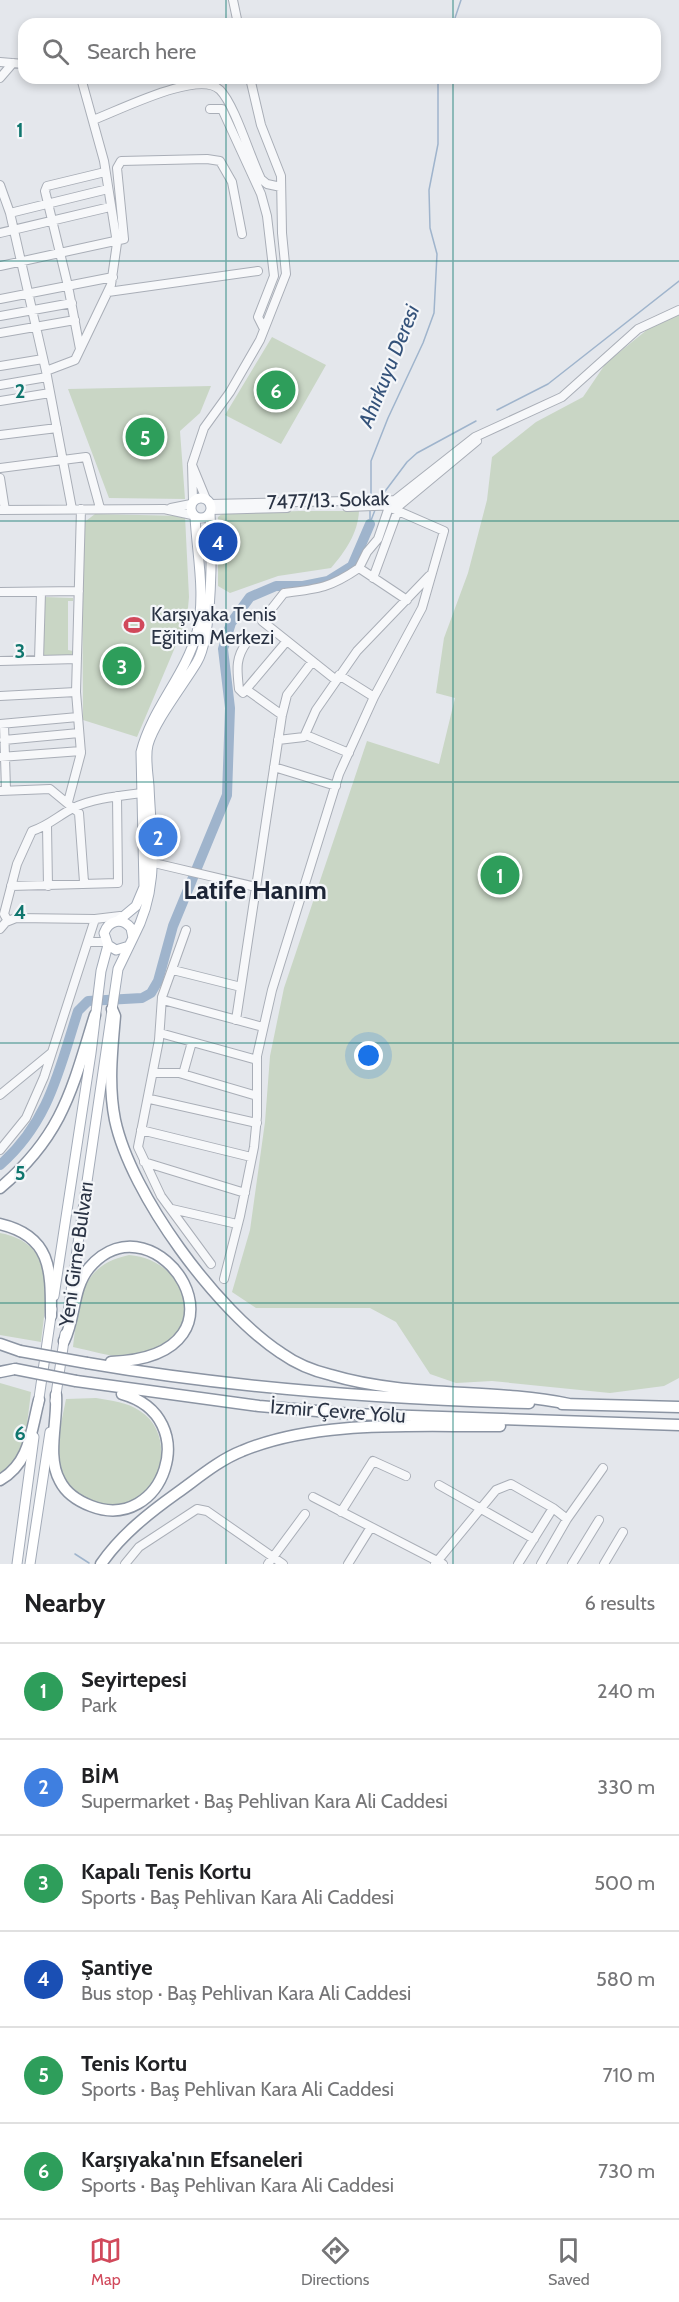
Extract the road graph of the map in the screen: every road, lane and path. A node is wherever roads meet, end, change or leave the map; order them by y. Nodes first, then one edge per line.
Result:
1 (233, 0) edge
2 (237, 18) edge
3 (0, 62) edge
4 (13, 63) junction
5 (18, 63) edge
6 (0, 78) edge
7 (83, 84) edge
8 (251, 84) edge
9 (210, 109) dead end
10 (93, 120) junction
11 (105, 172) junction
12 (0, 185) edge
13 (281, 187) junction
14 (108, 189) junction
15 (47, 204) junction
16 (110, 207) junction
17 (10, 213) junction
18 (51, 220) junction
19 (14, 231) junction
20 (0, 233) edge
21 (242, 234) dead end
22 (117, 243) junction
23 (60, 255) junction
24 (22, 263) junction
25 (0, 266) edge
26 (258, 271) dead end
27 (113, 277) junction
28 (68, 286) junction
29 (108, 292) junction
30 (28, 295) junction
31 (0, 299) edge
32 (72, 303) junction
33 (679, 310) edge
34 (32, 311) junction
35 (0, 316) edge
36 (75, 320) junction
37 (36, 328) junction
38 (264, 329) junction
39 (0, 333) edge
40 (80, 349) junction
41 (43, 359) junction
42 (0, 366) edge
43 (46, 374) junction
44 (0, 385) edge
45 (50, 393) junction
46 (0, 401) edge
47 (57, 428) junction
48 (0, 435) edge
49 (64, 459) junction
50 (192, 464) junction
51 (0, 468) edge
52 (0, 478) edge
53 (388, 506) junction
54 (209, 507) junction
55 (77, 508) junction
56 (100, 508) junction
57 (193, 509) junction
58 (3, 510) edge
59 (359, 568) junction
60 (432, 573) junction
61 (373, 578) junction
62 (79, 591) junction
63 (0, 592) edge
64 (41, 592) junction
65 (407, 600) junction
66 (247, 642) dead end
67 (286, 642) junction
68 (77, 658) junction
69 (39, 660) junction
70 (0, 661) edge
71 (312, 662) junction
72 (337, 678) junction
73 (247, 690) junction
74 (76, 692) junction
75 (0, 696) edge
76 (374, 697) junction
77 (282, 714) junction
78 (78, 717) junction
79 (2, 724) edge
80 (79, 733) junction
81 (306, 735) junction
82 (4, 740) junction
83 (278, 740) junction
84 (81, 751) junction
85 (349, 753) junction
86 (2, 757) edge
87 (274, 767) junction
88 (336, 786) junction
89 (3, 790) edge
90 (142, 793) junction
91 (117, 796) junction
92 (70, 805) junction
93 (47, 826) junction
94 (154, 863) junction
95 (84, 882) junction
96 (11, 886) junction
97 (48, 886) junction
98 (256, 887) junction
99 (95, 919) junction
100 (117, 919) junction
101 (8, 921) junction
102 (0, 929) edge
103 (186, 930) dead end
104 (88, 942) junction
105 (131, 942) junction
106 (107, 944) junction
107 (173, 970) junction
108 (241, 987) junction
109 (163, 1000) junction
110 (112, 1009) junction
111 (95, 1011) junction
112 (236, 1020) junction
113 (263, 1027) junction
114 (160, 1033) junction
115 (192, 1042) junction
116 (51, 1053) junction
117 (257, 1060) junction
118 (154, 1073) junction
119 (183, 1074) junction
120 (0, 1095) edge
121 (257, 1096) junction
122 (150, 1099) junction
123 (257, 1123) junction
124 (141, 1130) junction
125 (0, 1150) edge
126 (252, 1157) junction
127 (144, 1162) junction
128 (0, 1188) edge
129 (245, 1193) junction
130 (171, 1209) junction
131 (0, 1224) edge
132 (237, 1224) junction
133 (211, 1264) dead end
134 (224, 1279) dead end
135 (51, 1316) junction
136 (64, 1341) junction
137 (0, 1345) edge
138 (87, 1363) junction
139 (0, 1366) edge
140 (15, 1370) junction
141 (0, 1372) edge
142 (76, 1381) junction
143 (56, 1395) junction
144 (39, 1400) junction
145 (569, 1404) junction
146 (679, 1407) edge
147 (633, 1425) junction
148 (679, 1425) edge
149 (603, 1468) dead end
150 (406, 1476) dead end
151 (0, 1480) edge
152 (439, 1485) dead end
153 (313, 1497) dead end
154 (481, 1508) junction
155 (553, 1508) junction
156 (341, 1512) junction
157 (305, 1514) dead end
158 (567, 1519) junction
159 (599, 1520) dead end
160 (370, 1527) junction
161 (623, 1532) dead end
162 (534, 1539) junction
163 (270, 1561) edge
164 (438, 1563) edge
165 (16, 1564) edge
166 (30, 1564) edge
167 (101, 1564) edge
168 (125, 1564) edge
169 (283, 1564) edge
170 (348, 1564) edge
171 (518, 1564) edge
172 (541, 1564) edge
173 (572, 1564) edge
174 (604, 1564) edge

1 - 2 street
3 - 4 street
4 - 5 street
4 - 6 street
7 - 10 street
8 - 13 street
9 - 38 street
10 - 11 street
10 - 13 street
11 - 14 street
11 - 15 street
12 - 17 street
13 - 38 street
14 - 15 street
14 - 16 street
15 - 17 street
15 - 18 street
16 - 18 street
16 - 22 street
17 - 19 street
18 - 19 street
18 - 23 street
19 - 20 street
19 - 24 street
21 - 22 street
22 - 23 street
22 - 27 street
23 - 24 street
23 - 28 street
24 - 25 street
24 - 30 street
26 - 29 street
27 - 28 street
27 - 29 street
28 - 30 street
28 - 32 street
29 - 40 street
30 - 31 street
30 - 34 street
32 - 34 street
32 - 36 street
33 - 53 street, 7477/13. Sokak
34 - 35 street
34 - 37 street
36 - 37 street
36 - 40 street
37 - 39 street
37 - 41 street
38 - 50 street
40 - 43 street
41 - 42 street
41 - 43 street
43 - 44 street
43 - 45 street
45 - 46 street
45 - 47 street
47 - 48 street
47 - 49 street
49 - 51 street
49 - 55 street
49 - 56 street
50 - 54 street
50 - 57 street
52 - 58 street
53 - 54 street, 7477/13. Sokak
53 - 59 street
53 - 60 street
53 - 61 street
54 - 57 main road
54 - 57 main road
54 - 94 main road, Yeni Girne Bulvarı
55 - 56 street
55 - 58 street
55 - 62 street
56 - 57 street
57 - 90 main road
59 - 61 street
59 - 67 street
60 - 65 street
60 - 76 street
61 - 65 street
62 - 64 street
62 - 68 street
63 - 64 street
64 - 69 street
65 - 72 street
66 - 73 street
67 - 71 street
67 - 73 street
68 - 69 street
68 - 74 street
69 - 70 street
71 - 72 street
71 - 77 street
72 - 76 street
72 - 81 street
73 - 77 street
74 - 75 street
74 - 78 street
76 - 85 street
77 - 83 street
78 - 79 street
78 - 80 street
79 - 82 street
80 - 82 street
80 - 84 street
81 - 83 street
81 - 85 street
82 - 86 street
83 - 87 street
84 - 86 street
84 - 92 street
85 - 88 street
86 - 89 street
87 - 88 street
87 - 98 street
88 - 113 street
89 - 92 street
90 - 91 street
90 - 100 main road
91 - 92 street
91 - 95 street
92 - 93 street
92 - 95 street
93 - 96 street
93 - 97 street
94 - 98 street
94 - 105 main road, Yeni Girne Bulvarı
95 - 97 street
96 - 97 street
96 - 101 street
98 - 108 street
99 - 100 street
99 - 101 street
99 - 104 street
100 - 105 main road
100 - 106 main road
101 - 102 street
103 - 107 street
104 - 106 street
104 - 116 street
105 - 106 main road
105 - 110 main road, Yeni Girne Bulvarı
106 - 111 main road, Yeni Girne Bulvarı
107 - 108 street
107 - 109 street
108 - 112 street
109 - 112 street
109 - 114 street
110 - 136 main road, Yeni Girne Bulvarı
110 - 145 highway
111 - 128 highway
111 - 135 main road, Yeni Girne Bulvarı
112 - 113 street
113 - 117 street
114 - 115 street
114 - 118 street
115 - 117 street
115 - 119 street
116 - 120 street
116 - 125 street
117 - 121 street
118 - 119 street
118 - 122 street
119 - 121 street
121 - 123 street
122 - 123 street
122 - 124 street
123 - 126 street
124 - 126 street
124 - 127 street
126 - 129 street
127 - 129 street
127 - 130 street
129 - 132 street
130 - 132 street
130 - 133 street
131 - 135 highway
132 - 134 street
135 - 144 main road, Yeni Girne Bulvarı
136 - 138 highway
136 - 143 main road, Yeni Girne Bulvarı
137 - 138 highway, bridge
138 - 145 highway, İzmir Çevre Yolu
139 - 140 highway, İzmir Çevre Yolu
140 - 141 highway
140 - 142 highway, İzmir Çevre Yolu, bridge
142 - 143 highway
142 - 147 highway, İzmir Çevre Yolu
143 - 166 main road, Yeni Girne Bulvarı
144 - 151 highway
144 - 165 main road, Yeni Girne Bulvarı
145 - 146 highway, İzmir Çevre Yolu
147 - 148 highway, İzmir Çevre Yolu
147 - 167 highway
149 - 158 street
150 - 156 street
152 - 154 street
153 - 156 street
154 - 155 street
154 - 162 street
154 - 164 street
155 - 158 street
155 - 162 street
156 - 160 street
157 - 163 street
158 - 172 street
159 - 173 street
160 - 164 street
160 - 170 street
161 - 174 street
162 - 171 street
163 - 168 street
163 - 169 street

